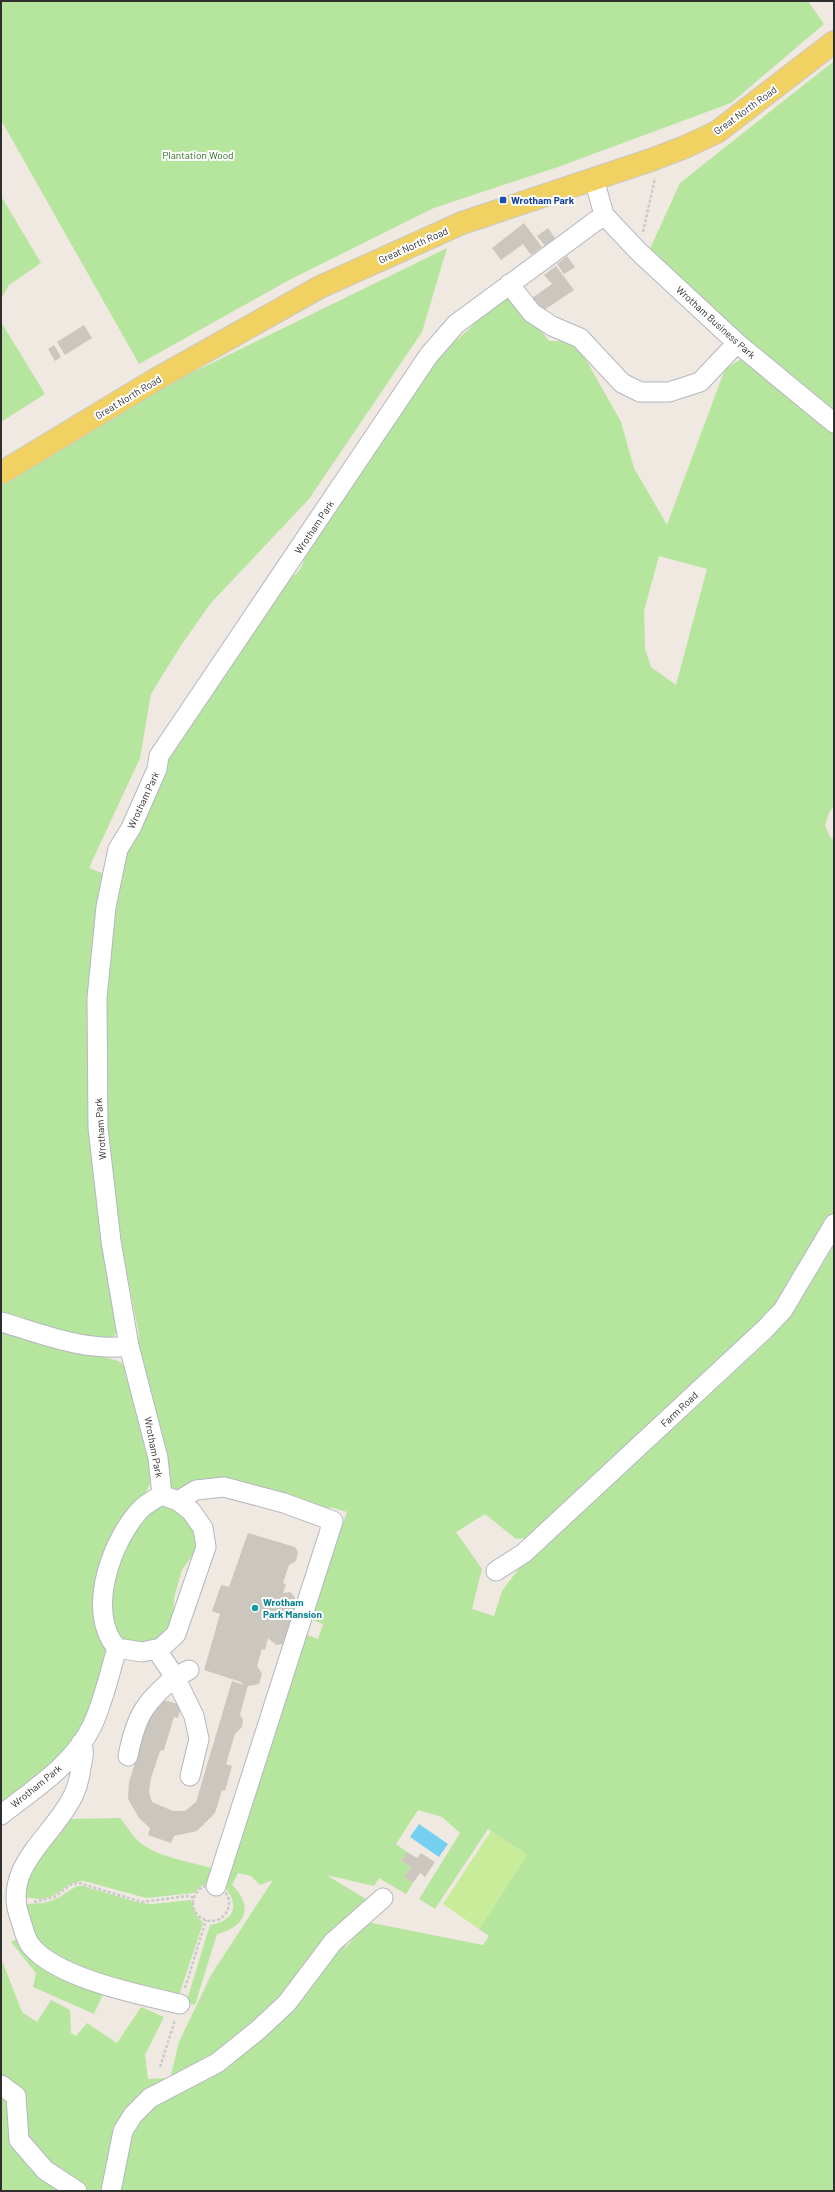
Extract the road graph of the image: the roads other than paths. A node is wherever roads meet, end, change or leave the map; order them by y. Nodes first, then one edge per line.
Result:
1 (834, 42) edge
2 (594, 179) junction
3 (604, 215) junction
4 (509, 284) junction
5 (737, 343) junction
6 (834, 423) edge
7 (1, 473) edge
8 (834, 1224) edge
9 (1, 1322) edge
10 (129, 1346) junction
11 (170, 1498) junction
12 (496, 1571) dead end
13 (117, 1648) junction
14 (156, 1650) junction
15 (182, 1673) junction
16 (81, 1743) junction
17 (128, 1756) dead end
18 (190, 1776) dead end
19 (1, 1815) edge
20 (216, 1886) dead end
21 (383, 1898) dead end
22 (180, 2004) dead end
23 (1, 2085) edge
24 (77, 2191) edge
25 (112, 2191) edge

1 - 2 main road, Great North Road
2 - 3 lane
2 - 7 main road, Great North Road
3 - 4 lane, Wrotham Park
3 - 5 lane, Wrotham Business Park
4 - 5 lane
4 - 10 lane, Wrotham Park
5 - 6 lane, Wrotham Business Park
8 - 12 lane, Farm Road
9 - 10 lane
10 - 11 lane, Wrotham Park
11 - 13 lane
11 - 14 lane
11 - 20 lane
13 - 14 lane
13 - 16 lane, Wrotham Park
14 - 15 lane
15 - 17 lane
15 - 18 lane
16 - 19 lane, Wrotham Park
16 - 22 lane
21 - 25 lane
23 - 24 lane

